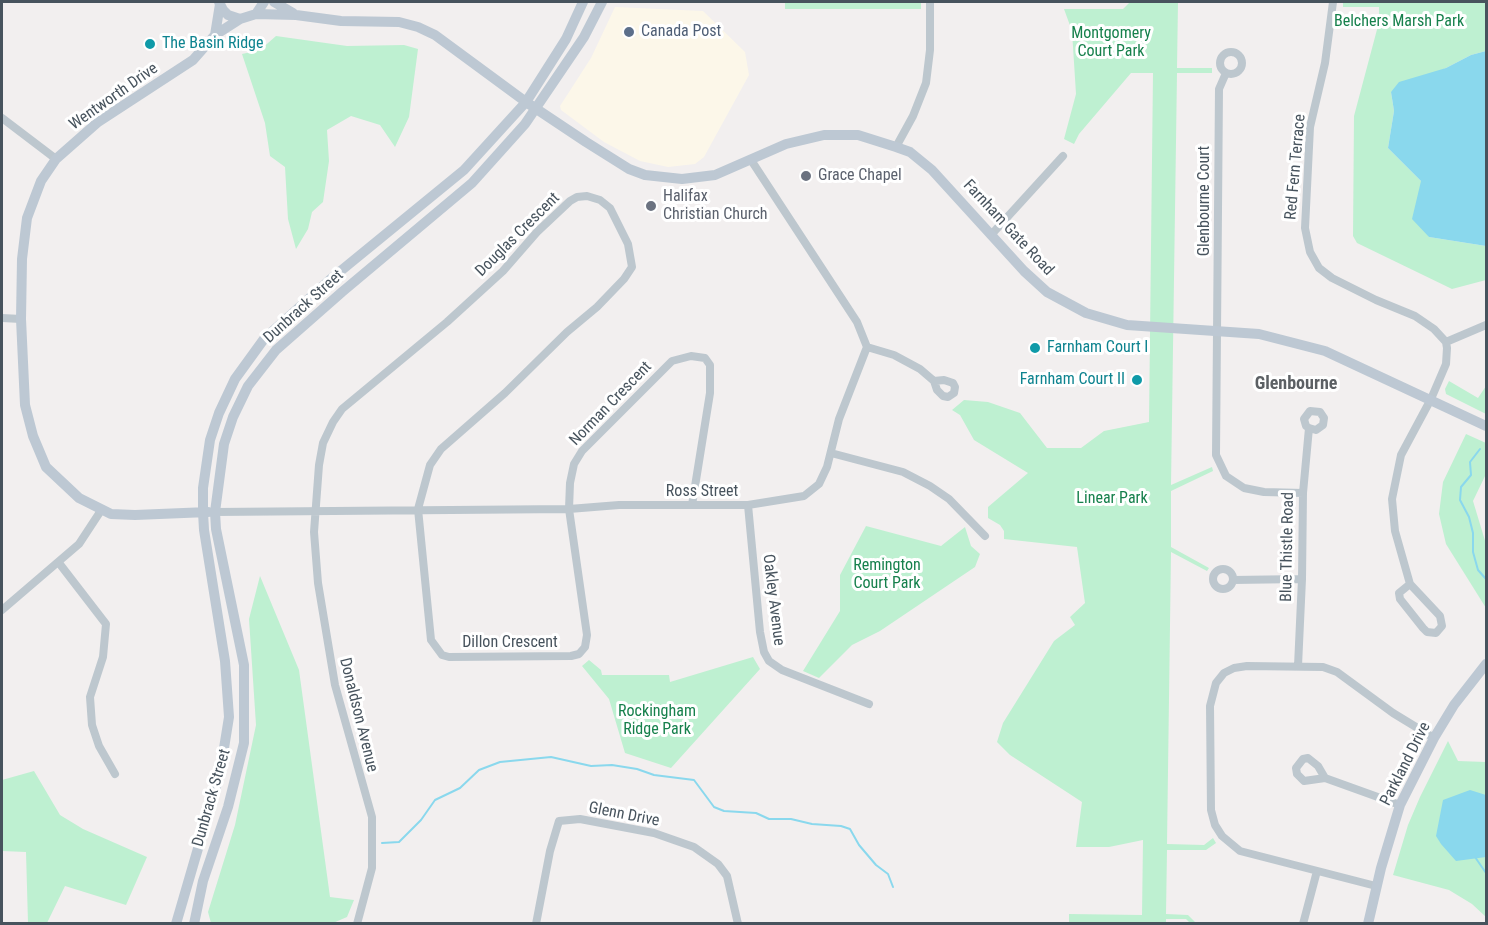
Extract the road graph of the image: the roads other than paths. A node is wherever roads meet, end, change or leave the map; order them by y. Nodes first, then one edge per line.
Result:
1 (264, 2) edge
2 (274, 2) edge
3 (583, 2) edge
4 (602, 2) edge
5 (930, 2) edge
6 (1333, 2) edge
7 (220, 3) edge
8 (256, 14) junction
9 (296, 15) junction
10 (240, 19) junction
11 (215, 35) junction
12 (1226, 73) dead end
13 (526, 102) junction
14 (537, 109) junction
15 (2, 118) edge
16 (896, 147) junction
17 (1063, 156) dead end
18 (56, 159) junction
19 (751, 160) junction
20 (991, 235) junction
21 (2, 318) edge
22 (21, 319) junction
23 (1486, 325) edge
24 (1218, 330) junction
25 (1446, 342) junction
26 (867, 347) junction
27 (934, 381) dead end
28 (1431, 399) junction
29 (1486, 426) edge
30 (1309, 428) dead end
31 (831, 453) junction
32 (1302, 493) junction
33 (748, 505) junction
34 (692, 506) junction
35 (102, 509) junction
36 (569, 509) junction
37 (315, 510) junction
38 (418, 510) junction
39 (209, 512) junction
40 (985, 536) dead end
41 (58, 563) junction
42 (1302, 579) junction
43 (1233, 580) dead end
44 (1410, 584) junction
45 (2, 610) edge
46 (1486, 664) edge
47 (1298, 666) junction
48 (869, 704) dead end
49 (1434, 738) junction
50 (115, 774) dead end
51 (1325, 778) dead end
52 (1400, 805) junction
53 (1317, 871) junction
54 (1376, 886) junction
55 (176, 924) edge
56 (194, 924) edge
57 (357, 924) edge
58 (536, 924) edge
59 (738, 924) edge
60 (1303, 924) edge
61 (1368, 924) edge

1 - 8 street
2 - 9 street
3 - 13 street, Dunbrack Street
4 - 14 street, Dunbrack Street
5 - 16 street
6 - 25 street, Red Fern Terrace
7 - 10 street
7 - 11 street
8 - 9 street, Wentworth Drive
8 - 10 street, Wentworth Drive
9 - 13 street, Farnham Gate Road
10 - 11 street, Wentworth Drive
11 - 18 street, Wentworth Drive
12 - 24 street, Glenbourne Court
13 - 14 street, Farnham Gate Road
13 - 39 street, Dunbrack Street
14 - 19 street, Farnham Gate Road
14 - 39 street, Dunbrack Street
15 - 18 street
16 - 19 street, Farnham Gate Road
16 - 20 street, Farnham Gate Road
17 - 20 street
18 - 22 street, Wentworth Drive
19 - 26 street
20 - 24 street, Farnham Gate Road
21 - 22 street
22 - 35 street, Wentworth Drive
23 - 25 street
24 - 28 street, Farnham Gate Road
24 - 32 street, Glenbourne Court
25 - 28 street
26 - 27 street
26 - 31 street, Ross Street
28 - 29 street, Farnham Gate Road
28 - 44 street
30 - 32 street, Blue Thistle Road
31 - 33 street, Ross Street
31 - 40 street
32 - 42 street, Blue Thistle Road
33 - 34 street, Ross Street
33 - 48 street, Oakley Avenue
34 - 36 street, Ross Street
34 - 36 street, Norman Crescent
35 - 39 street, Wentworth Drive
35 - 41 street
36 - 38 street, Ross Street
36 - 38 street, Dillon Crescent
37 - 38 street, Ross Street
37 - 38 street, Douglas Crescent
37 - 39 street, Ross Street
37 - 57 street, Donaldson Avenue
39 - 55 street, Dunbrack Street
39 - 56 street, Dunbrack Street
41 - 45 street
41 - 50 street
42 - 43 street
42 - 47 street, Blue Thistle Road
44 - 44 street
46 - 49 street, Parkland Drive
47 - 49 street
47 - 53 street
49 - 52 street, Parkland Drive
51 - 52 street
52 - 54 street, Parkland Drive
53 - 54 street
53 - 60 street
54 - 61 street, Parkland Drive
58 - 59 street, Glenn Drive

